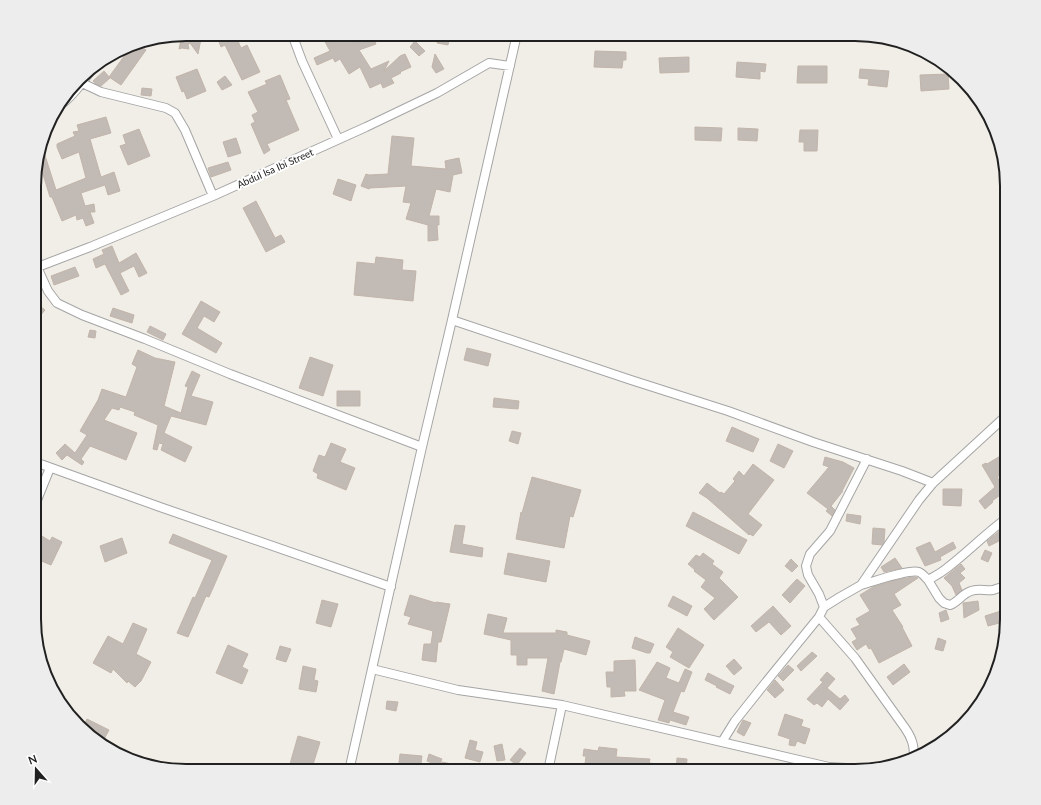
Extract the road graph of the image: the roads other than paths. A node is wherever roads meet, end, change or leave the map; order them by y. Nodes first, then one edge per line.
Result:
1 (295, 41) edge
2 (515, 41) edge
3 (510, 66) junction
4 (82, 83) edge
5 (338, 139) junction
6 (213, 196) junction
7 (41, 266) edge
8 (41, 278) edge
9 (452, 320) junction
10 (1000, 421) edge
11 (422, 447) junction
12 (867, 459) junction
13 (41, 464) edge
14 (50, 468) junction
15 (933, 483) junction
16 (41, 490) edge
17 (1000, 523) edge
18 (928, 580) junction
19 (861, 585) junction
20 (391, 587) junction
21 (1000, 588) edge
22 (824, 607) junction
23 (820, 616) junction
24 (372, 669) junction
25 (562, 705) junction
26 (722, 742) junction
27 (914, 752) edge
28 (351, 764) edge
29 (549, 764) edge
30 (816, 764) edge

1 - 5 street
2 - 3 street
3 - 5 street, Abdul Isa Ibi Street
3 - 9 street
4 - 6 street
5 - 6 street, Abdul Isa Ibi Street
6 - 7 street, Abdul Isa Ibi Street
8 - 11 street
9 - 11 street
9 - 12 street
10 - 15 street
11 - 20 street
12 - 15 street
12 - 22 street
13 - 14 street
14 - 16 street
14 - 20 street
15 - 19 street
17 - 18 street
18 - 19 street
18 - 21 street
19 - 22 street
20 - 24 street
22 - 23 street
23 - 26 street
23 - 27 street
24 - 25 street
24 - 28 street
25 - 26 street
25 - 29 street
26 - 30 street

